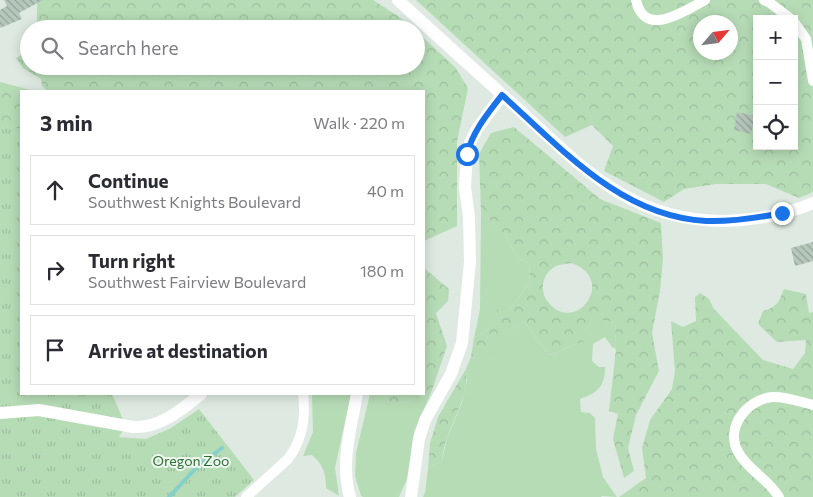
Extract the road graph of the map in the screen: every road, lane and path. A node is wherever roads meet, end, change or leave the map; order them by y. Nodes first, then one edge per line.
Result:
1 (398, 0) edge
2 (636, 0) edge
3 (705, 0) edge
4 (764, 0) edge
5 (786, 15) edge
6 (420, 20) edge
7 (425, 25) edge
8 (798, 28) edge
9 (813, 81) edge
10 (502, 95) junction
11 (813, 203) edge
12 (200, 395) edge
13 (303, 395) edge
14 (358, 395) edge
15 (813, 405) edge
16 (0, 413) edge
17 (246, 497) edge
18 (350, 497) edge
19 (411, 497) edge
20 (779, 497) edge

1 - 6 street
2 - 3 street
4 - 5 street
7 - 10 street
8 - 9 street
10 - 11 street
10 - 19 street
12 - 16 street
13 - 17 street
14 - 18 street
15 - 20 street

